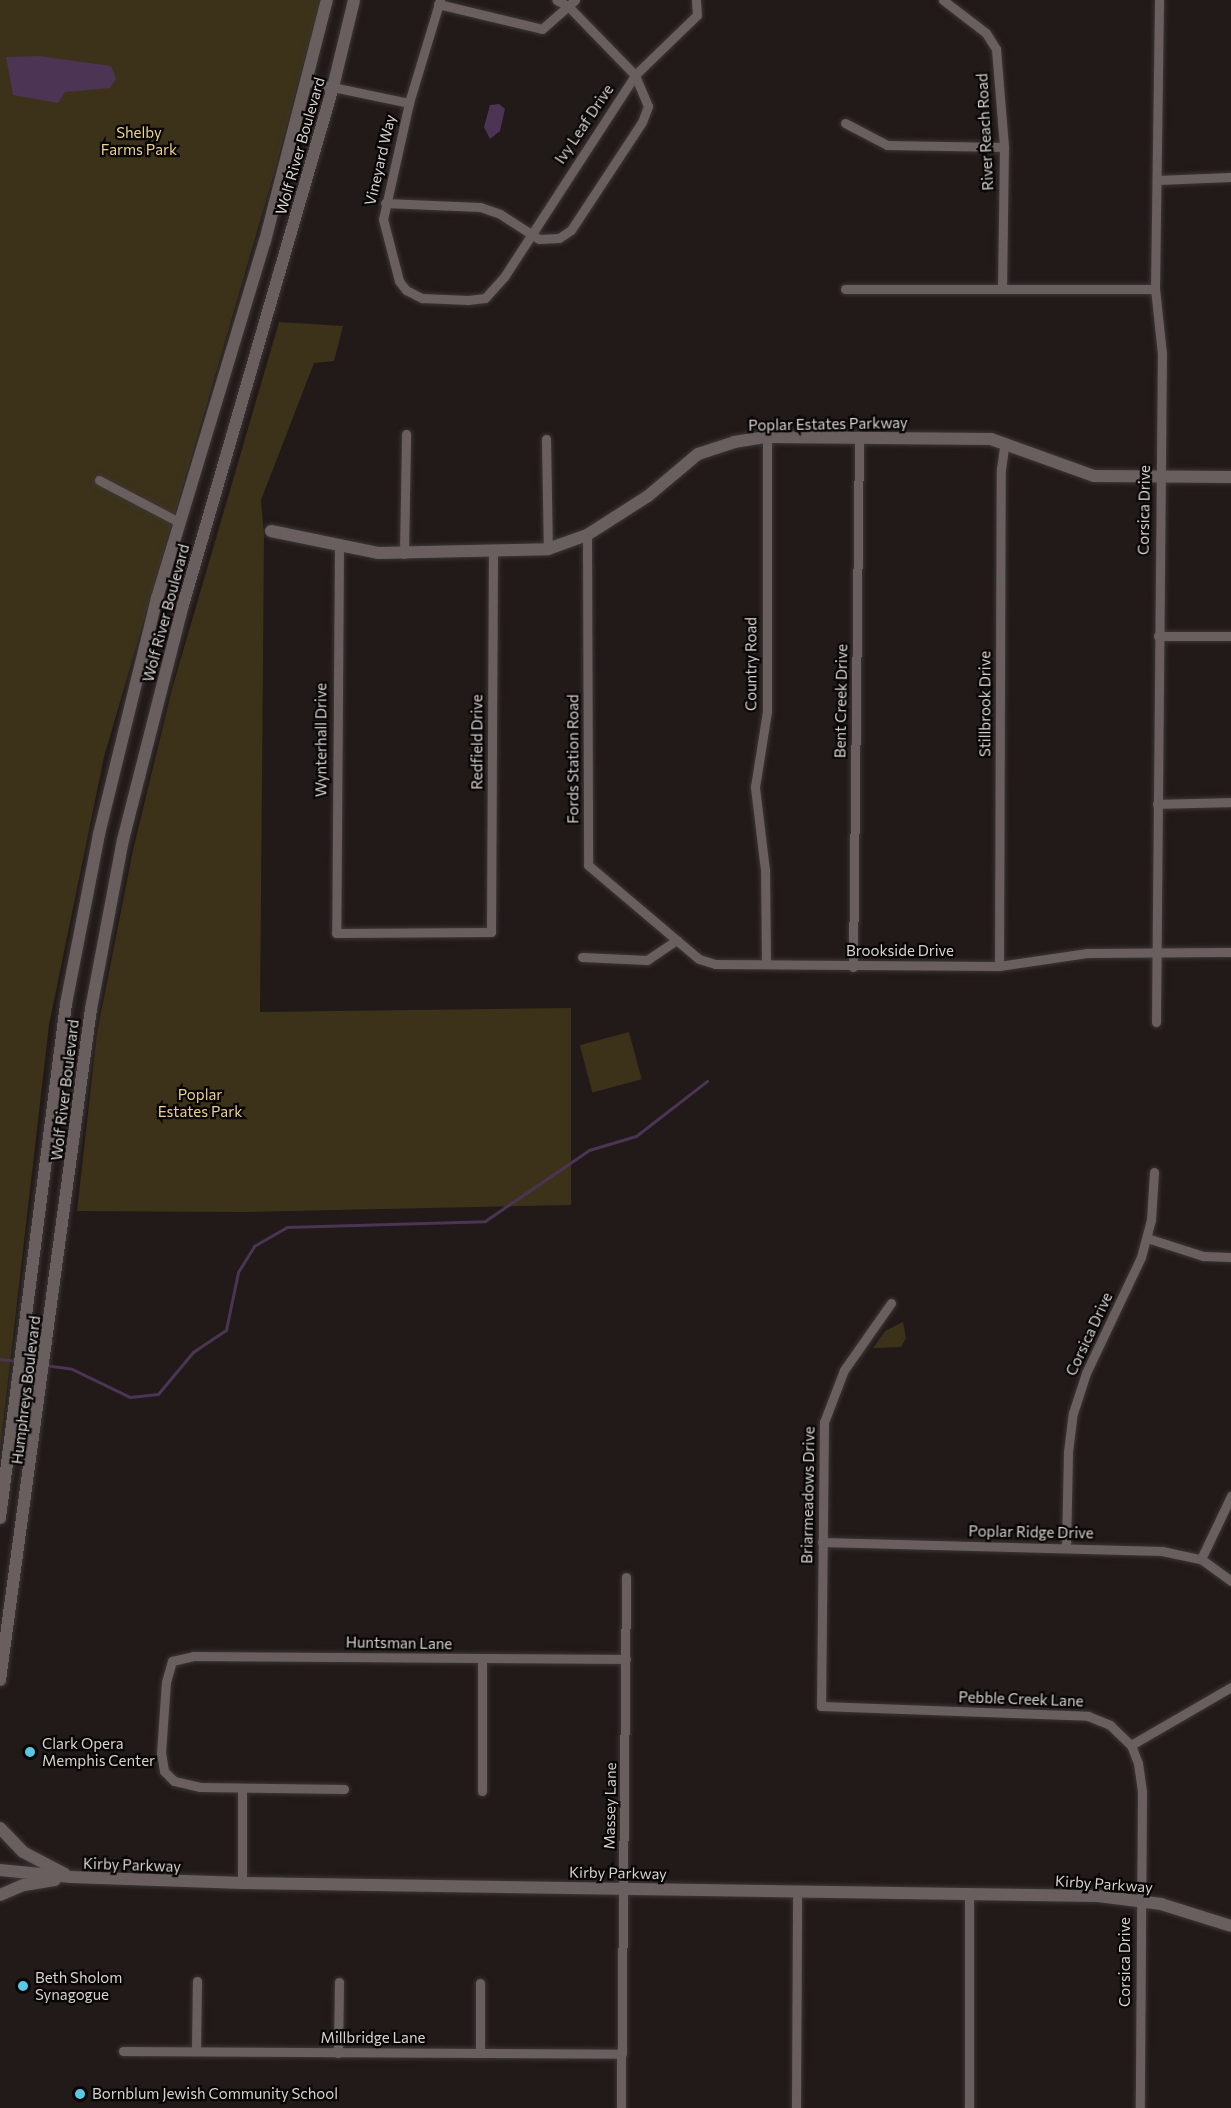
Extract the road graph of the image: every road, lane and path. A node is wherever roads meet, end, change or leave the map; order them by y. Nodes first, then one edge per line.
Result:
1 (327, 0) edge
2 (354, 0) edge
3 (556, 0) edge
4 (696, 0) edge
5 (943, 0) edge
6 (1159, 0) edge
7 (439, 2) edge
8 (571, 3) edge
9 (635, 75) junction
10 (309, 82) junction
11 (333, 87) junction
12 (409, 103) junction
13 (845, 123) dead end
14 (1004, 147) junction
15 (1231, 177) edge
16 (1157, 180) junction
17 (385, 203) junction
18 (529, 234) junction
19 (504, 277) joint
20 (1002, 286) junction
21 (845, 289) dead end
22 (1155, 289) junction
23 (406, 434) dead end
24 (767, 437) junction
25 (860, 437) junction
26 (546, 439) dead end
27 (1005, 442) junction
28 (1160, 477) junction
29 (1231, 477) edge
30 (99, 480) dead end
31 (179, 522) junction
32 (271, 531) dead end
33 (587, 535) junction
34 (339, 548) junction
35 (548, 549) junction
36 (493, 552) junction
37 (404, 554) junction
38 (1158, 636) junction
39 (1231, 636) edge
40 (1231, 802) edge
41 (1157, 804) junction
42 (491, 932) joint
43 (677, 940) junction
44 (1231, 951) edge
45 (1156, 952) junction
46 (582, 957) dead end
47 (766, 962) junction
48 (999, 966) junction
49 (853, 967) junction
50 (1156, 1022) dead end
51 (1154, 1172) dead end
52 (1147, 1238) junction
53 (36, 1242) joint
54 (60, 1246) joint
55 (1231, 1257) edge
56 (891, 1303) dead end
57 (1231, 1496) edge
58 (0, 1518) edge
59 (822, 1542) junction
60 (1066, 1548) junction
61 (1201, 1560) junction
62 (626, 1577) dead end
63 (1231, 1581) edge
64 (482, 1659) junction
65 (626, 1659) junction
66 (0, 1680) edge
67 (1231, 1687) edge
68 (821, 1706) joint
69 (1131, 1745) junction
70 (242, 1788) junction
71 (344, 1789) dead end
72 (482, 1791) dead end
73 (0, 1828) edge
74 (0, 1870) edge
75 (71, 1877) junction
76 (242, 1883) junction
77 (624, 1887) junction
78 (797, 1892) junction
79 (969, 1894) junction
80 (0, 1895) edge
81 (1140, 1900) junction
82 (1231, 1926) edge
83 (197, 1981) dead end
84 (339, 1982) dead end
85 (480, 1983) dead end
86 (123, 2051) dead end
87 (196, 2051) junction
88 (338, 2052) junction
89 (480, 2053) junction
90 (622, 2054) junction
91 (621, 2108) edge
92 (796, 2108) edge
93 (969, 2108) edge
94 (1140, 2108) edge

1 - 10 main road, Wolf River Boulevard
2 - 11 main road, Wolf River Boulevard
3 - 8 street
4 - 9 street, Ivy Leaf Drive
5 - 14 street, River Reach Road
6 - 16 street, Corsica Drive
7 - 8 street
7 - 12 street, Vineyard Way
8 - 9 street
9 - 18 street, Ivy Leaf Drive
9 - 18 street
10 - 11 street
10 - 31 main road, Wolf River Boulevard
11 - 12 street
11 - 54 main road, Wolf River Boulevard
12 - 17 street, Vineyard Way
13 - 14 street
14 - 20 street, River Reach Road
15 - 16 street
16 - 22 street, Corsica Drive
17 - 18 street
17 - 19 street, Vineyard Way
18 - 19 street, Ivy Leaf Drive
20 - 21 street
20 - 22 street
22 - 28 street, Corsica Drive
23 - 37 street
24 - 25 main road, Poplar Estates Parkway
24 - 33 main road, Poplar Estates Parkway
24 - 47 street, Country Road
25 - 27 main road, Poplar Estates Parkway
25 - 49 street, Bent Creek Drive
26 - 35 street
27 - 28 main road, Poplar Estates Parkway
27 - 48 street, Stillbrook Drive
28 - 29 main road, Poplar Estates Parkway
28 - 38 street, Corsica Drive
30 - 31 street
31 - 53 main road, Wolf River Boulevard
32 - 34 main road, Poplar Estates Parkway
33 - 35 main road, Poplar Estates Parkway
33 - 43 street, Fords Station Road
34 - 37 main road, Poplar Estates Parkway
34 - 42 street, Wynterhall Drive
35 - 36 main road, Poplar Estates Parkway
36 - 37 main road, Poplar Estates Parkway
36 - 42 street, Redfield Drive
38 - 39 street
38 - 41 street, Corsica Drive
40 - 41 street
41 - 45 street, Corsica Drive
43 - 46 street
43 - 47 street, Brookside Drive
44 - 45 street, Brookside Drive
45 - 48 street, Brookside Drive
45 - 50 street, Corsica Drive
47 - 49 street, Brookside Drive
48 - 49 street, Brookside Drive
51 - 52 street, Corsica Drive
52 - 55 street
52 - 60 street, Corsica Drive
53 - 58 main road, Humphreys Boulevard
54 - 66 main road, Humphreys Boulevard
56 - 59 street, Briarmeadows Drive
57 - 61 street
59 - 60 street, Poplar Ridge Drive
59 - 68 street, Briarmeadows Drive
60 - 61 street, Poplar Ridge Drive
61 - 63 street, Poplar Ridge Drive
62 - 65 street, Massey Lane
64 - 65 street, Huntsman Lane
64 - 70 street, Huntsman Lane
64 - 72 street
65 - 77 street, Massey Lane
67 - 69 street
68 - 69 street, Pebble Creek Lane
69 - 81 street, Corsica Drive
70 - 71 street
70 - 76 street
73 - 75 main road
74 - 75 main road, Kirby Parkway
75 - 76 main road, Kirby Parkway
75 - 80 main road
76 - 77 main road, Kirby Parkway
77 - 78 main road, Kirby Parkway
77 - 90 street, Massey Lane
78 - 79 main road, Kirby Parkway
78 - 92 street
79 - 81 main road, Kirby Parkway
79 - 93 street
81 - 82 main road, Kirby Parkway
81 - 94 street, Corsica Drive
83 - 87 street
84 - 88 street
85 - 89 street
86 - 87 street, Millbridge Lane
87 - 88 street, Millbridge Lane
88 - 89 street, Millbridge Lane
89 - 90 street, Millbridge Lane
90 - 91 street, Massey Lane

